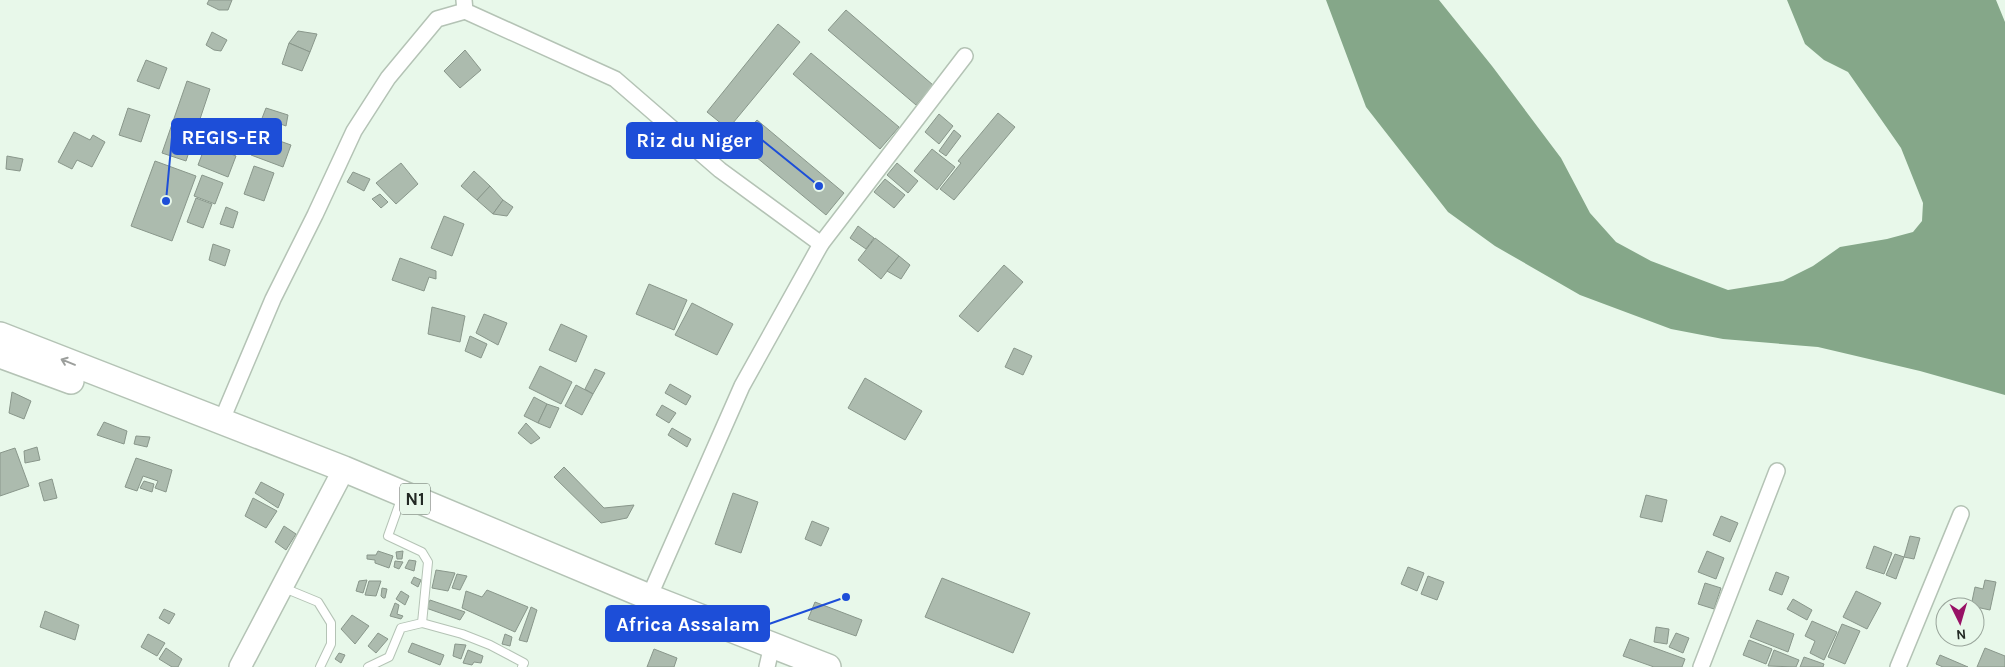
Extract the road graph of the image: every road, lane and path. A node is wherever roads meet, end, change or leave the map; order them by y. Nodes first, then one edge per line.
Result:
1 (465, 6) edge
2 (965, 56) dead end
3 (821, 244) junction
4 (0, 335) edge
5 (0, 355) edge
6 (221, 422) junction
7 (1777, 471) dead end
8 (341, 474) junction
9 (399, 505) junction
10 (1961, 514) dead end
11 (282, 587) junction
12 (647, 602) junction
13 (422, 622) junction
14 (769, 656) edge
15 (240, 667) edge
16 (320, 667) edge
17 (368, 667) edge
18 (522, 667) edge
19 (796, 667) edge
20 (828, 667) edge
21 (1701, 667) edge
22 (1898, 667) edge

1 - 3 street
1 - 6 street
2 - 3 street
3 - 12 street
6 -> 4 main road, N1
5 - 8 main road, N1
6 - 8 main road, N1
7 - 21 street
8 - 9 main road, N1
8 - 11 main road
8 - 12 main road, N1
9 - 12 main road, N1
9 - 13 lane
10 - 22 street
11 - 15 main road
11 - 16 lane
12 - 14 main road, N1
13 - 17 lane
13 - 18 lane
14 - 19 main road, N1
14 - 20 main road, N1

